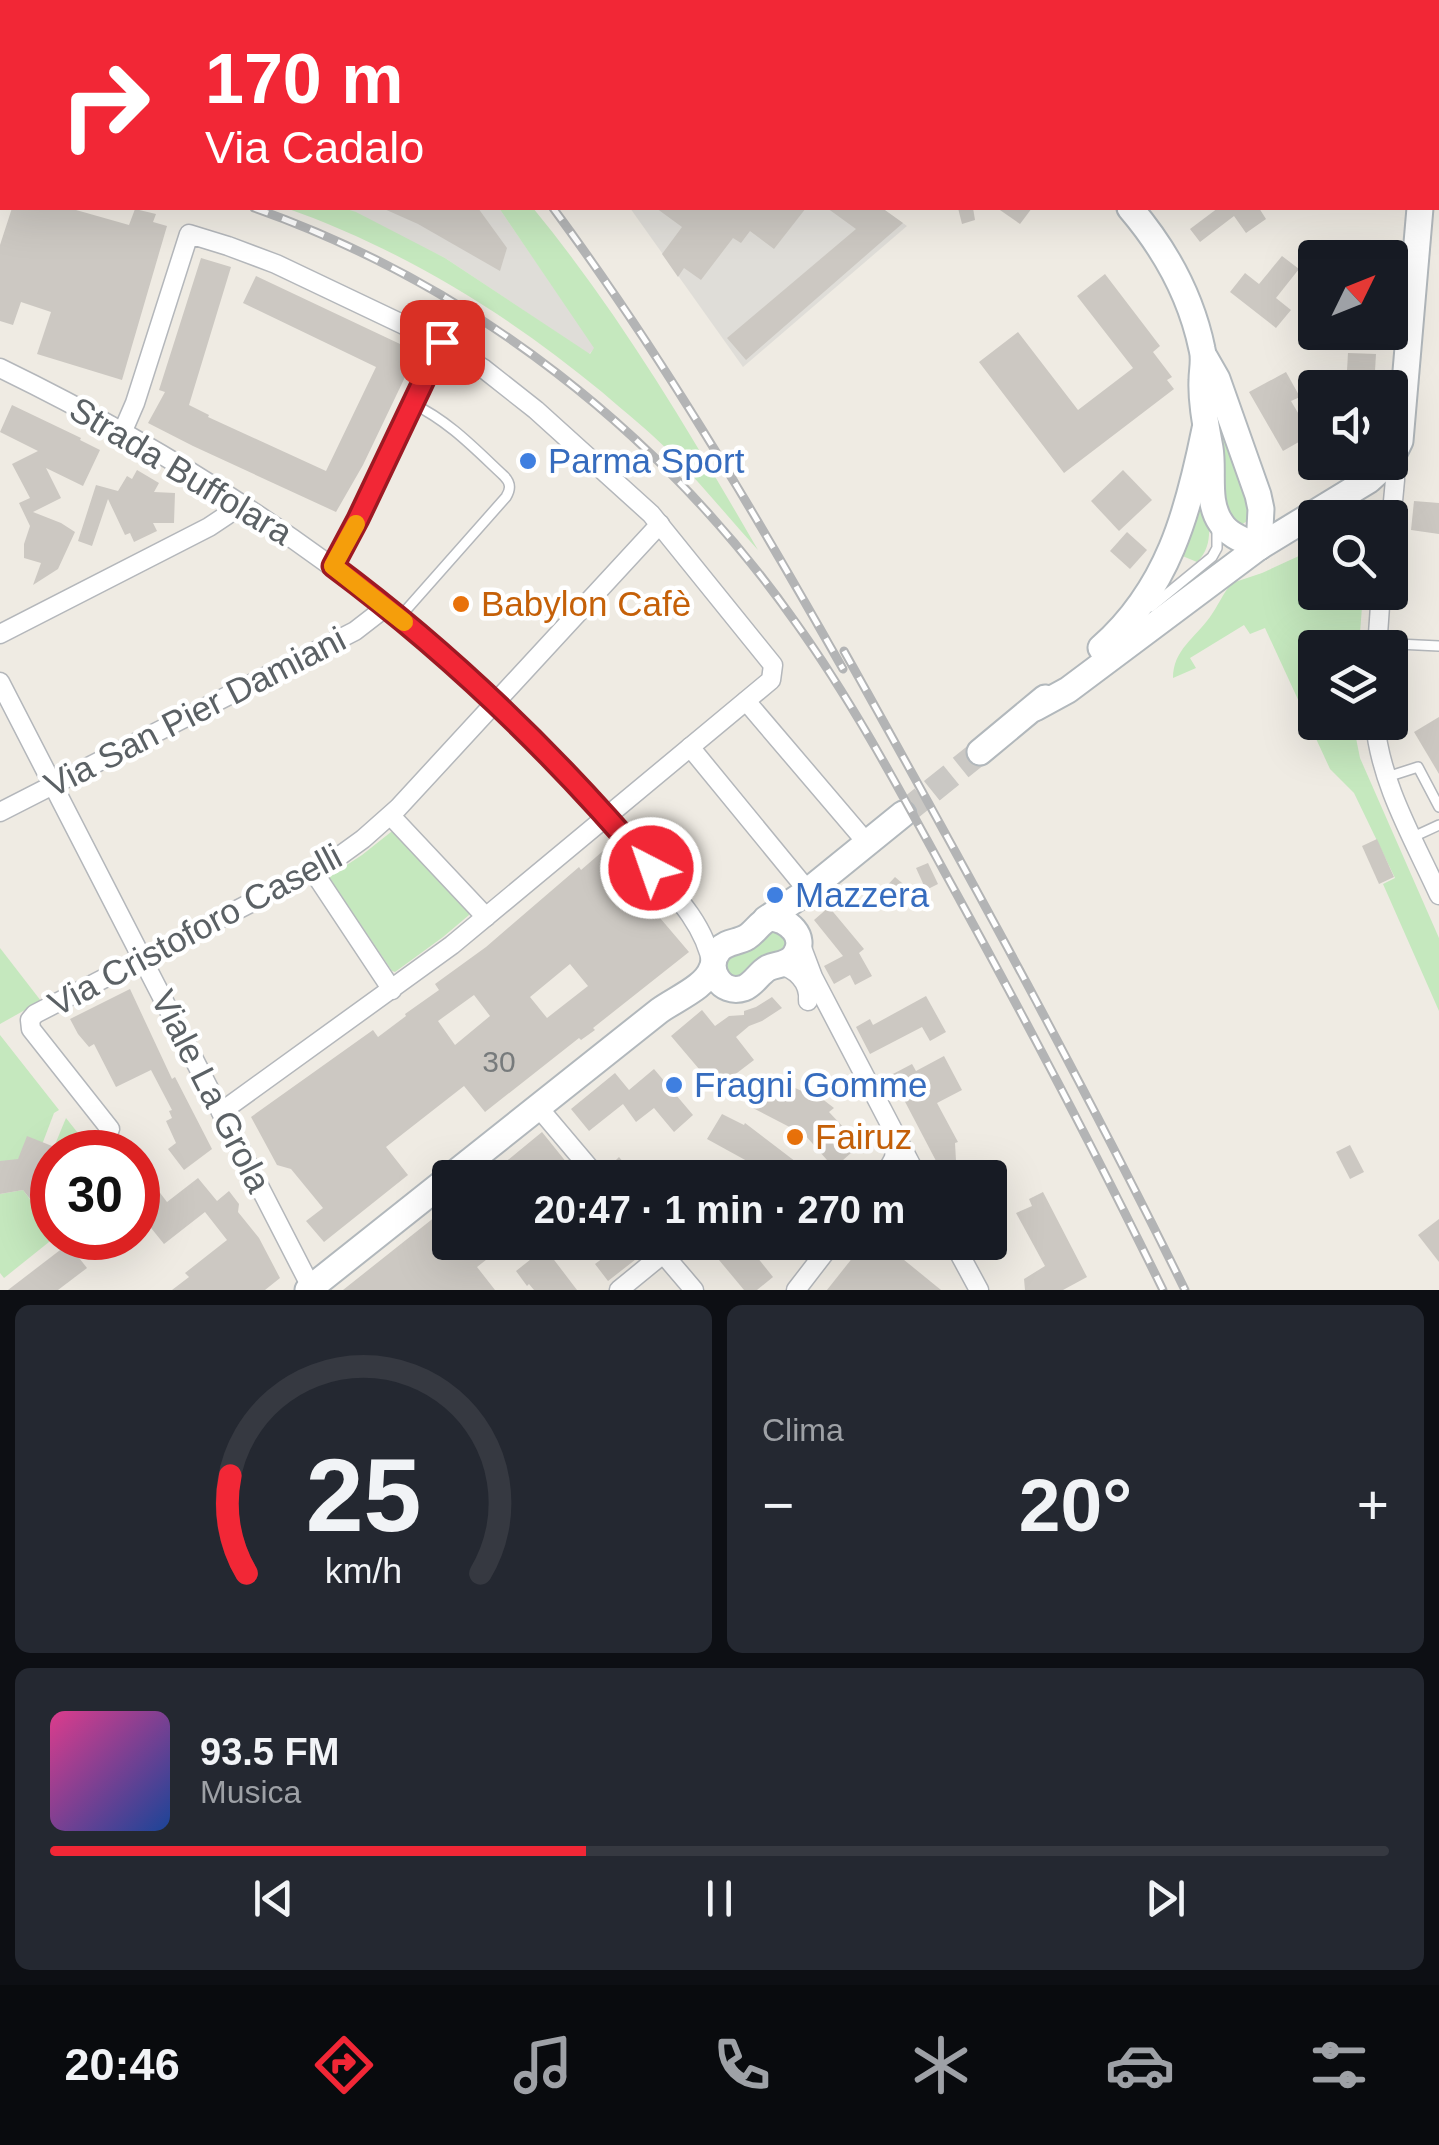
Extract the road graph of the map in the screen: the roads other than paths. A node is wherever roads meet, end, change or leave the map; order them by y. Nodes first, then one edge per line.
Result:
1 (1132, 210) edge
2 (1405, 210) edge
3 (1420, 210) edge
4 (1413, 288) junction
5 (442, 342) junction
6 (1204, 356) junction
7 (0, 368) edge
8 (1406, 370) edge
9 (414, 404) junction
10 (1205, 429) junction
11 (122, 433) junction
12 (1369, 480) edge
13 (1214, 501) junction
14 (237, 502) junction
15 (660, 524) junction
16 (1298, 533) edge
17 (1270, 541) junction
18 (333, 566) junction
19 (393, 612) junction
20 (1118, 632) junction
21 (0, 634) edge
22 (1408, 646) edge
23 (1439, 646) edge
24 (0, 682) edge
25 (746, 701) junction
26 (495, 703) junction
27 (1035, 708) junction
28 (1379, 740) edge
29 (690, 747) junction
30 (980, 752) tunnel mouth
31 (1387, 777) junction
32 (53, 785) junction
33 (1439, 807) edge
34 (0, 812) edge
35 (904, 814) tunnel mouth
36 (390, 816) junction
37 (607, 817) junction
38 (1439, 824) edge
39 (1412, 837) junction
40 (868, 843) junction
41 (313, 872) junction
42 (808, 891) junction
43 (1439, 895) edge
44 (486, 917) junction
45 (766, 919) junction
46 (695, 921) junction
47 (798, 940) junction
48 (736, 941) junction
49 (142, 959) junction
50 (778, 966) junction
51 (712, 968) junction
52 (392, 990) junction
53 (808, 1001) dead end
54 (538, 1107) junction
55 (221, 1112) junction
56 (893, 1128) junction
57 (110, 1129) dead end
58 (583, 1160) edge
59 (892, 1160) edge
60 (909, 1160) edge
61 (647, 1260) edge
62 (668, 1260) edge
63 (818, 1260) edge
64 (963, 1260) edge
65 (310, 1289) edge
66 (620, 1290) edge
67 (694, 1290) edge
68 (796, 1290) edge
69 (979, 1290) edge

1 - 6 street
2 - 4 street
3 - 4 street
4 - 8 street
5 - 9 street
5 - 11 street
5 - 15 street
6 - 10 street
6 - 17 street
7 - 11 street, Strada Buffolara
9 - 18 street
9 - 19 lane
10 - 13 street
10 - 20 street
11 - 14 street, Strada Buffolara
12 - 17 street
13 - 17 street
13 - 20 lane
14 - 18 street, Strada Buffolara
14 - 21 street
15 - 25 street
15 - 26 street, Via Cristoforo Caselli
16 - 17 street
17 - 27 street
18 - 19 street, Strada Buffolara
19 - 26 street, Strada Buffolara
19 - 32 street, Via San Pier Damiani
20 - 27 street
22 - 23 lane
24 - 32 street, Viale La Grola
25 - 29 street
25 - 40 street
26 - 36 street, Via Cristoforo Caselli
26 - 37 street, Strada Buffolara
27 - 30 street
28 - 31 street
29 - 37 street
29 - 42 street
31 - 33 lane
31 - 39 street
32 - 34 street, Via San Pier Damiani
32 - 49 street, Viale La Grola
35 - 40 street
36 - 41 street, Via Cristoforo Caselli
36 - 44 street
37 - 44 street
37 - 46 street, Strada Buffolara
38 - 39 lane
39 - 43 street
40 - 42 street
41 - 49 street, Via Cristoforo Caselli
41 - 52 street
42 - 45 street
42 - 47 street
44 - 52 street
45 - 47 street
45 - 48 street
46 - 48 street, Strada Buffolara
46 - 51 street, Strada Buffolara
47 - 50 street
47 - 56 street
48 - 51 street
49 - 55 street, Viale La Grola
49 - 57 street, Via Cristoforo Caselli
50 - 51 street
50 - 53 street
51 - 54 street
52 - 55 street
54 - 58 street
54 - 65 street
55 - 65 street, Viale La Grola
56 - 59 street
56 - 60 street
61 - 66 street
62 - 67 street
63 - 68 street
64 - 69 street

